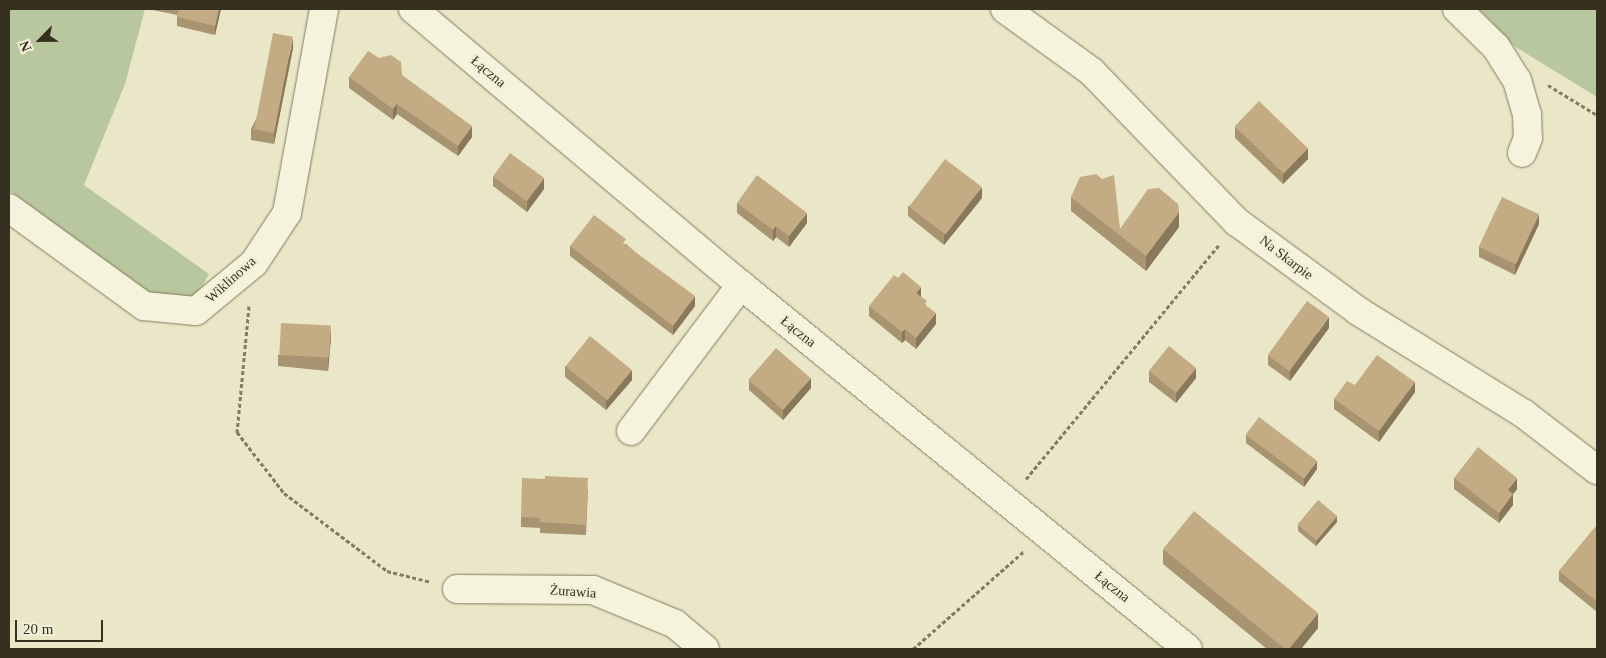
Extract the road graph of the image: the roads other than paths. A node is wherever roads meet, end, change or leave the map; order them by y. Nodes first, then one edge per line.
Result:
1 (324, 9) edge
2 (413, 9) edge
3 (1005, 9) edge
4 (1457, 9) edge
5 (1522, 153) dead end
6 (9, 208) edge
7 (741, 285) junction
8 (631, 431) dead end
9 (1597, 470) edge
10 (457, 589) road end
11 (705, 649) edge
12 (1188, 649) edge

1 - 6 street, Wiklinowa
2 - 7 street, Łączna
3 - 9 street, Na Skarpie
4 - 5 street
7 - 8 street
7 - 12 street, Łączna
10 - 11 street, Żurawia

